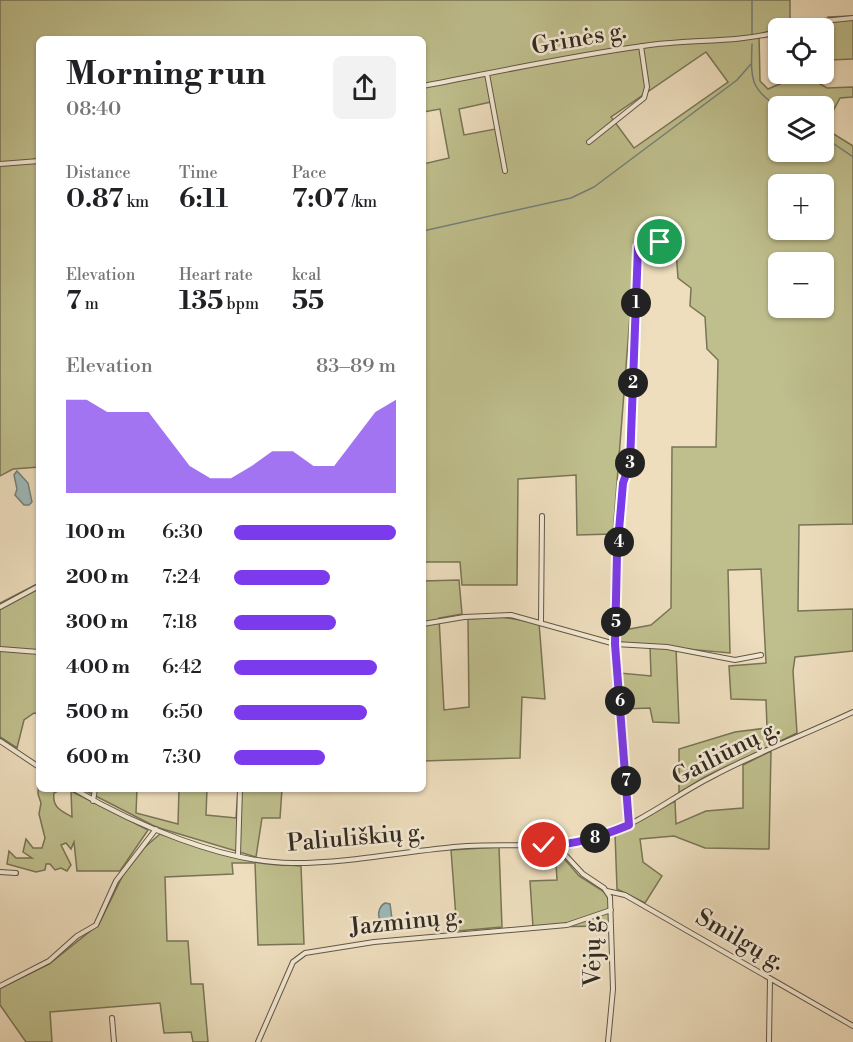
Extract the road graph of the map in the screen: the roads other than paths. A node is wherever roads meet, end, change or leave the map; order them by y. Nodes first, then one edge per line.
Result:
1 (853, 18) edge
2 (834, 20) edge
3 (768, 34) edge
4 (641, 46) junction
5 (487, 74) junction
6 (426, 85) edge
7 (589, 142) dead end
8 (36, 161) edge
9 (0, 164) edge
10 (505, 171) dead end
11 (660, 242) dead end
12 (542, 516) dead end
13 (36, 588) edge
14 (0, 607) edge
15 (541, 622) junction
16 (426, 624) edge
17 (615, 644) junction
18 (0, 649) edge
19 (36, 652) edge
20 (761, 655) dead end
21 (853, 712) edge
22 (0, 741) edge
23 (36, 765) edge
24 (79, 792) edge
25 (94, 792) edge
26 (240, 792) edge
27 (93, 801) junction
28 (629, 825) junction
29 (156, 829) junction
30 (617, 830) joint
31 (557, 846) junction
32 (238, 855) junction
33 (0, 872) edge
34 (16, 873) dead end
35 (607, 891) junction
36 (611, 910) junction
37 (770, 978) junction
38 (0, 986) edge
39 (112, 1018) dead end
40 (853, 1026) edge
41 (114, 1042) edge
42 (258, 1042) edge
43 (608, 1042) edge
44 (769, 1042) edge

1 - 2 street
3 - 4 street, Grinės g.
4 - 5 street, Grinės g.
4 - 7 street
5 - 6 street, Grinės g.
5 - 10 street
8 - 9 street
11 - 17 street
12 - 15 street
13 - 14 street
15 - 16 street
15 - 17 street
17 - 20 street
17 - 28 street
18 - 19 street
21 - 28 street, Gailiūnų g.
22 - 23 street
24 - 27 street, Paliuliškių g.
25 - 27 street
26 - 32 street
27 - 29 street, Paliuliškių g.
28 - 30 street, Gailiūnų g.
29 - 32 street, Paliuliškių g.
29 - 38 street
30 - 31 street, Paliuliškių g.
31 - 32 street, Paliuliškių g.
31 - 35 street, Vėjų g.
33 - 34 street
35 - 36 street, Vėjų g.
35 - 37 street, Smilgų g.
36 - 42 street, Jazminų g.
36 - 43 street, Vėjų g.
37 - 40 street, Smilgų g.
37 - 44 street
39 - 41 street

